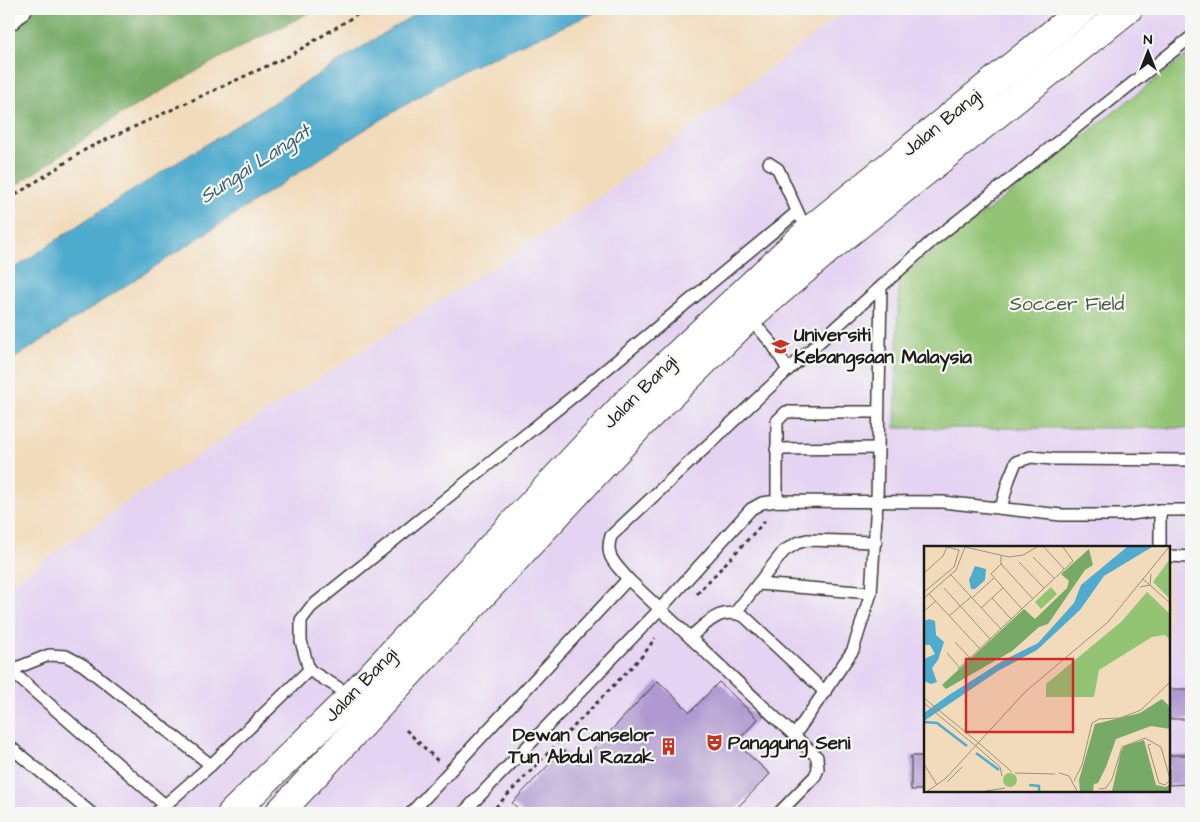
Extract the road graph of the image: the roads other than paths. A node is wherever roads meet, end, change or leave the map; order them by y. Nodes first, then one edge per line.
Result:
1 (21, 9) edge
2 (1083, 9) edge
3 (1128, 9) edge
4 (9, 20) edge
5 (1191, 37) edge
6 (769, 163) dead end
7 (803, 221) junction
8 (881, 287) junction
9 (749, 317) junction
10 (788, 370) junction
11 (878, 412) junction
12 (878, 448) junction
13 (776, 449) junction
14 (1191, 460) edge
15 (777, 501) junction
16 (877, 502) junction
17 (1001, 508) junction
18 (1160, 510) junction
19 (1191, 510) edge
20 (876, 542) junction
21 (1160, 546) edge
22 (1170, 556) edge
23 (1191, 557) edge
24 (628, 579) junction
25 (758, 584) junction
26 (871, 593) junction
27 (660, 609) junction
28 (735, 613) junction
29 (690, 637) junction
30 (310, 670) junction
31 (9, 671) edge
32 (825, 692) junction
33 (352, 696) junction
34 (794, 736) junction
35 (9, 746) edge
36 (211, 765) junction
37 (166, 806) junction
38 (91, 813) edge
39 (156, 813) edge
40 (232, 813) edge
41 (279, 813) edge
42 (410, 813) edge
43 (463, 813) edge
44 (779, 813) edge

1 - 4 street
2 - 7 main road, Jalan Bangi
3 - 9 main road, Jalan Bangi
5 - 8 lane
6 - 7 lane
7 - 30 lane
7 - 33 main road, Jalan Bangi
8 - 10 lane
8 - 11 lane
9 - 10 lane
9 - 41 main road, Jalan Bangi
10 - 24 lane
11 - 12 lane
11 - 13 lane
12 - 13 lane
12 - 16 lane
13 - 15 lane
14 - 17 lane
15 - 16 lane
15 - 27 lane
16 - 17 lane
16 - 20 lane
17 - 18 lane
18 - 19 lane
18 - 21 lane
20 - 25 lane
20 - 26 lane
22 - 23 lane
24 - 27 lane
24 - 42 lane
25 - 26 lane
25 - 28 lane
26 - 32 lane
27 - 29 lane
27 - 43 lane
28 - 29 lane
28 - 32 lane
29 - 34 lane
30 - 33 lane
30 - 36 lane
31 - 36 lane
31 - 37 lane
32 - 34 lane
33 - 40 main road, Jalan Bangi
34 - 44 lane
35 - 38 lane
36 - 37 lane
37 - 39 lane

